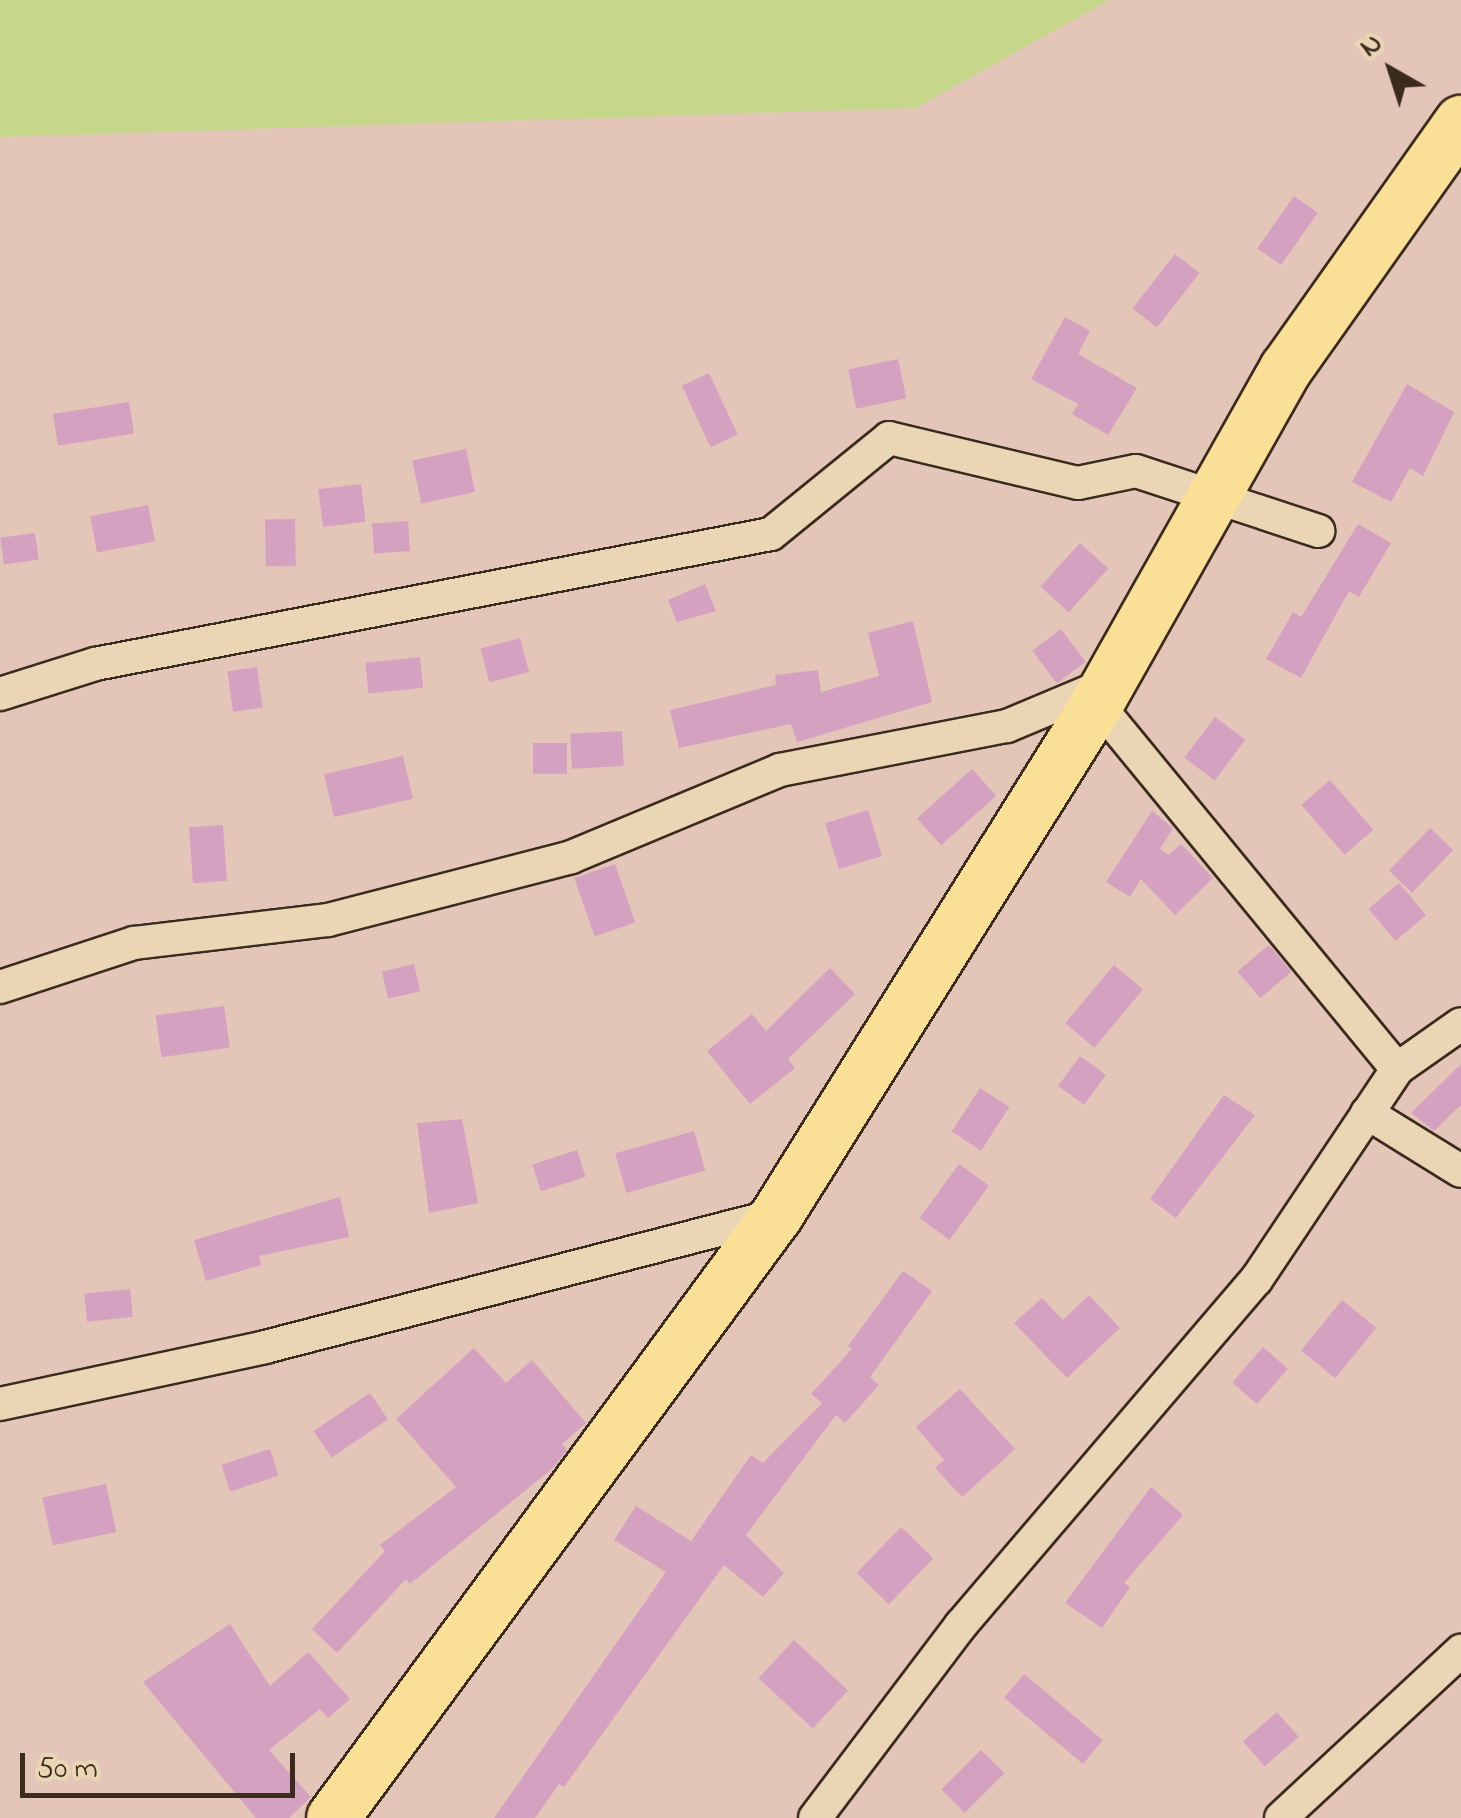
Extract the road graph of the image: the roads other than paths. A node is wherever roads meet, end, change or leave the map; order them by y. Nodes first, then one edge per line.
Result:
1 (1461, 122) edge
2 (1221, 494) junction
3 (1318, 531) dead end
4 (0, 694) edge
5 (1100, 695) junction
6 (0, 987) edge
7 (1461, 1024) edge
8 (1396, 1069) junction
9 (1367, 1114) junction
10 (1461, 1171) edge
11 (778, 1215) junction
12 (0, 1404) edge
13 (1461, 1650) edge
14 (333, 1818) edge
15 (815, 1818) edge
16 (1281, 1818) edge

1 - 2 main road
2 - 3 street
2 - 4 street
2 - 5 main road
5 - 6 street
5 - 8 street
5 - 11 main road
7 - 8 street
8 - 9 street
9 - 10 street
9 - 15 street
11 - 12 street
11 - 14 main road
13 - 16 street

